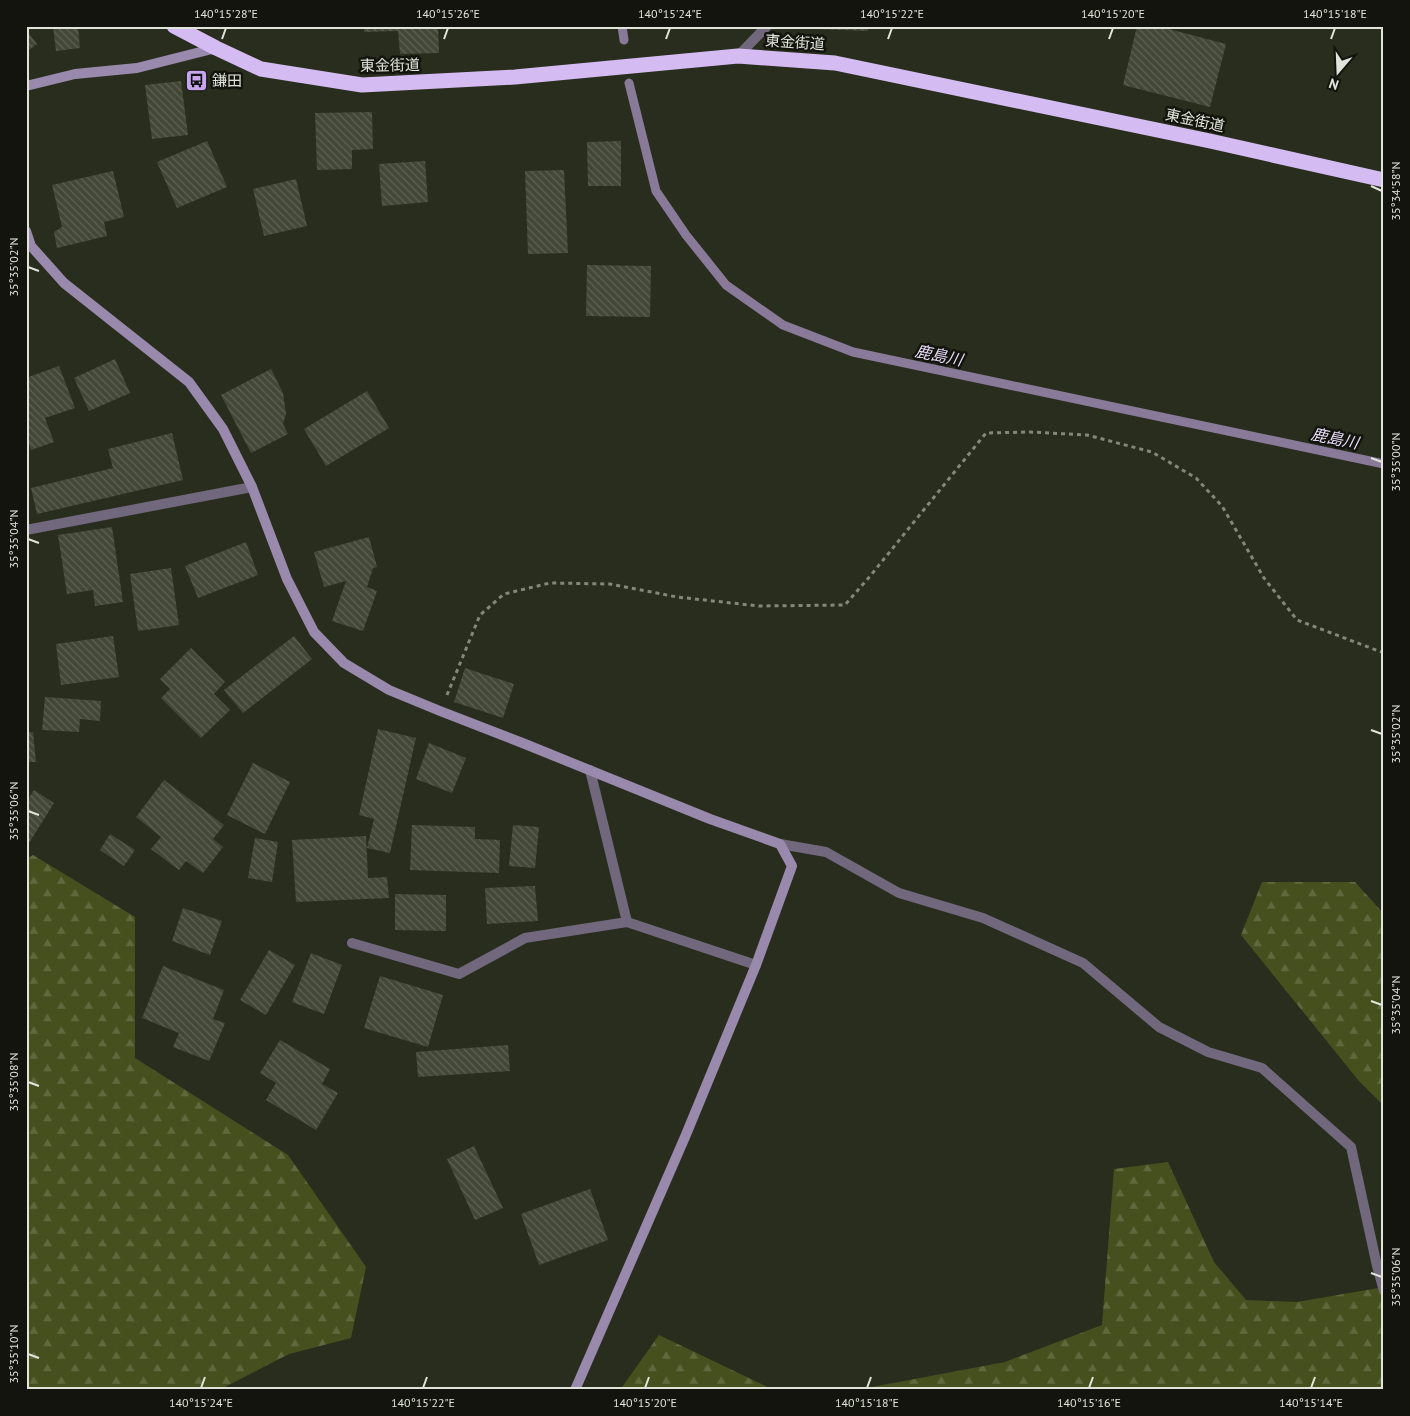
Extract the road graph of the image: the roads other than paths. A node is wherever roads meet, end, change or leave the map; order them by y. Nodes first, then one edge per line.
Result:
1 (174, 26) edge
2 (767, 26) edge
3 (216, 48) junction
4 (738, 56) junction
5 (26, 86) edge
6 (1384, 180) edge
7 (26, 231) edge
8 (252, 487) junction
9 (26, 530) edge
10 (590, 770) junction
11 (780, 844) junction
12 (627, 922) junction
13 (352, 943) dead end
14 (756, 965) junction
15 (1384, 1291) edge
16 (575, 1390) edge

1 - 3 highway, 東金街道
2 - 4 street
3 - 4 highway, 東金街道
3 - 5 street
4 - 6 highway, 東金街道
7 - 8 street
8 - 9 street
8 - 10 street
10 - 11 street
10 - 12 street
11 - 14 street
11 - 15 street
12 - 13 street
12 - 14 street
14 - 16 street

